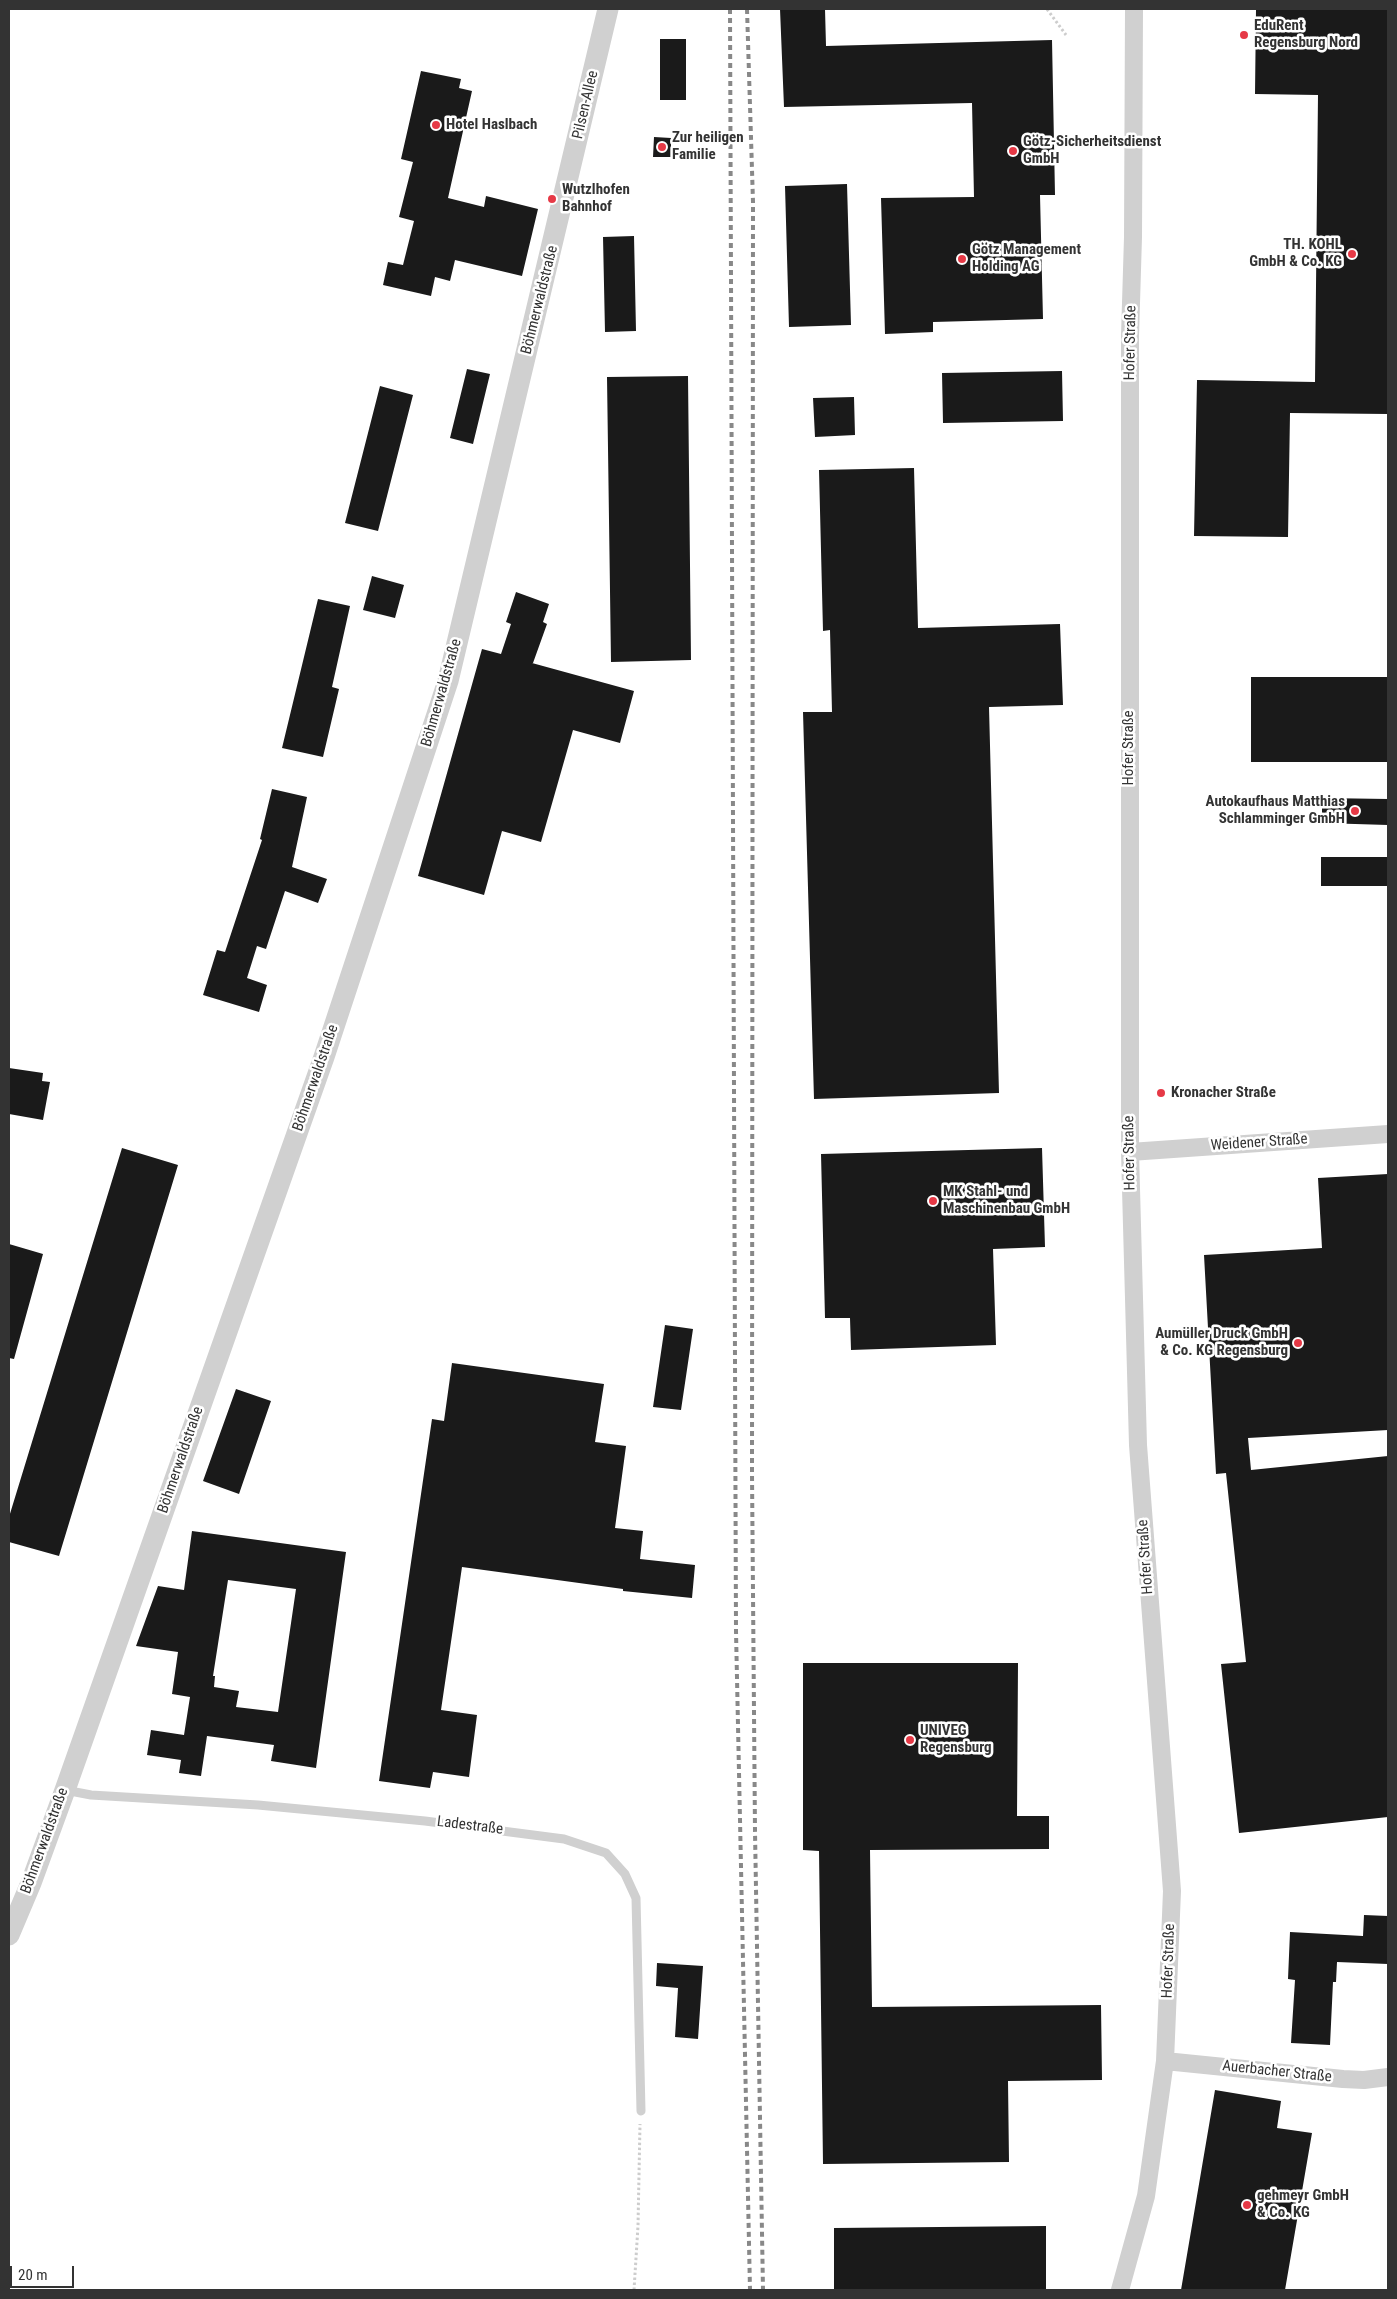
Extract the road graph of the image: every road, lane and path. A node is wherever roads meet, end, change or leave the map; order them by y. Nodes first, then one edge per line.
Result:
1 (608, 9) edge
2 (1047, 9) edge
3 (1134, 9) edge
4 (1066, 35) dead end
5 (563, 202) joint
6 (1388, 1134) edge
7 (1130, 1152) junction
8 (64, 1790) junction
9 (9, 1934) edge
10 (1165, 2061) junction
11 (1388, 2077) edge
12 (641, 2111) joint
13 (634, 2290) edge
14 (1120, 2290) edge

1 - 5 street, Pilsen-Allee
2 - 4 path
3 - 7 street, Hofer Straße
5 - 8 street, Böhmerwaldstraße
6 - 7 street, Weidener Straße
7 - 10 street, Hofer Straße
8 - 9 street, Böhmerwaldstraße
8 - 12 lane, Ladestraße
10 - 11 street, Auerbacher Straße
10 - 14 street, Hofer Straße
12 - 13 path

